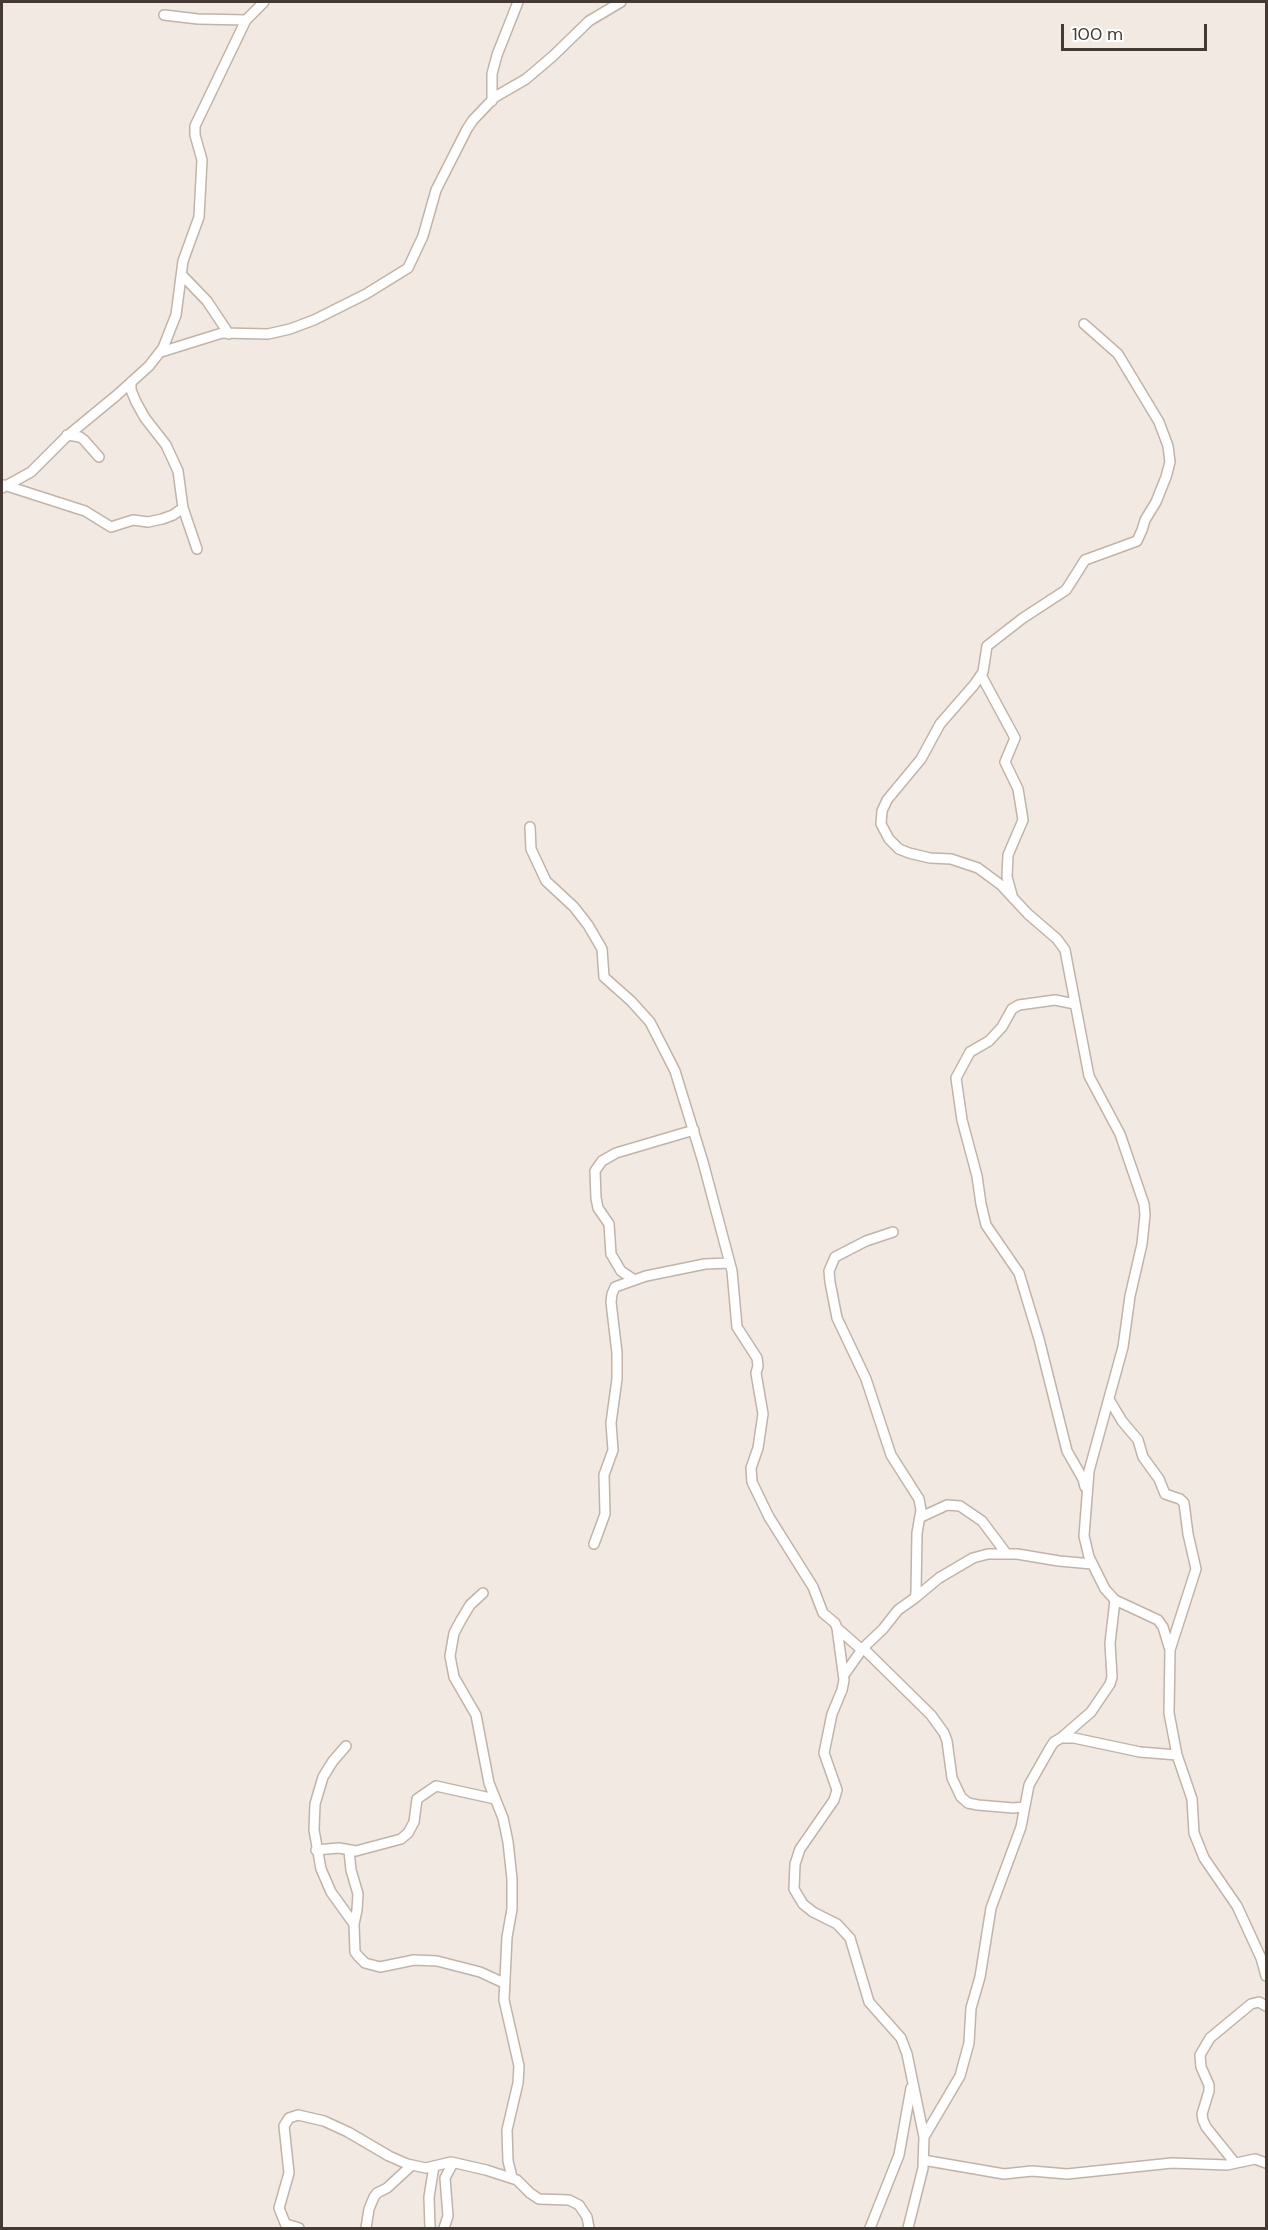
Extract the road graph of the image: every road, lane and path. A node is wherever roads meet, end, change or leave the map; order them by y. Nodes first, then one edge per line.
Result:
1 (264, 2) edge
2 (518, 2) edge
3 (621, 2) edge
4 (164, 15) dead end
5 (246, 20) junction
6 (492, 101) junction
7 (182, 275) junction
8 (1084, 324) dead end
9 (229, 334) junction
10 (160, 352) junction
11 (131, 382) junction
12 (67, 435) junction
13 (99, 457) dead end
14 (3, 486) edge
15 (183, 508) junction
16 (197, 549) dead end
17 (981, 675) junction
18 (530, 827) dead end
19 (1012, 898) junction
20 (1075, 1004) junction
21 (694, 1130) junction
22 (893, 1232) dead end
23 (729, 1263) junction
24 (633, 1279) junction
25 (1110, 1401) junction
26 (1087, 1494) junction
27 (921, 1517) junction
28 (594, 1544) dead end
29 (1006, 1553) junction
30 (1092, 1564) junction
31 (483, 1593) dead end
32 (915, 1598) junction
33 (1115, 1600) junction
34 (837, 1628) junction
35 (862, 1649) junction
36 (1170, 1650) junction
37 (844, 1675) junction
38 (1061, 1738) junction
39 (346, 1746) dead end
40 (1177, 1755) junction
41 (495, 1799) junction
42 (1024, 1807) junction
43 (316, 1850) junction
44 (349, 1851) junction
45 (354, 1924) junction
46 (1266, 1976) edge
47 (504, 1983) junction
48 (1266, 2006) edge
49 (912, 2080) junction
50 (924, 2137) junction
51 (924, 2160) junction
52 (453, 2163) junction
53 (1235, 2163) junction
54 (1266, 2163) edge
55 (411, 2165) junction
56 (434, 2166) junction
57 (512, 2177) junction
58 (286, 2226) edge
59 (299, 2229) edge
60 (366, 2229) edge
61 (430, 2229) edge
62 (444, 2229) edge
63 (589, 2229) edge
64 (870, 2229) edge
65 (908, 2229) edge

1 - 5 street
2 - 6 street
3 - 6 street
4 - 5 street
5 - 7 street
6 - 9 street
7 - 9 street
7 - 10 street
8 - 17 street
9 - 10 street
10 - 11 street
11 - 12 street
11 - 15 street
12 - 13 street
12 - 14 street
14 - 15 street
15 - 16 street
17 - 19 street
17 - 19 street
18 - 21 street
19 - 20 street
20 - 25 street
20 - 26 street
21 - 23 street
21 - 24 street
22 - 27 street
23 - 24 street
23 - 34 street
24 - 28 street
25 - 26 street
25 - 36 street
26 - 30 street
27 - 29 street
27 - 32 street
29 - 30 street
29 - 32 street
30 - 33 street
31 - 41 street
32 - 35 street
33 - 36 street
33 - 38 street
34 - 35 street
34 - 37 street
35 - 37 street
35 - 42 street
36 - 40 street
37 - 49 street
38 - 40 street
38 - 42 street
39 - 43 street
40 - 46 street
41 - 44 street
41 - 47 street
42 - 50 street
43 - 44 street
43 - 45 street
44 - 45 street
45 - 47 street
47 - 57 street
48 - 53 street
49 - 50 street
49 - 64 street
50 - 51 street
51 - 53 street
51 - 65 street
52 - 56 street
52 - 57 street
52 - 62 street
53 - 54 street
55 - 56 street
55 - 58 street
55 - 60 street
56 - 61 street
57 - 63 street
58 - 59 street

